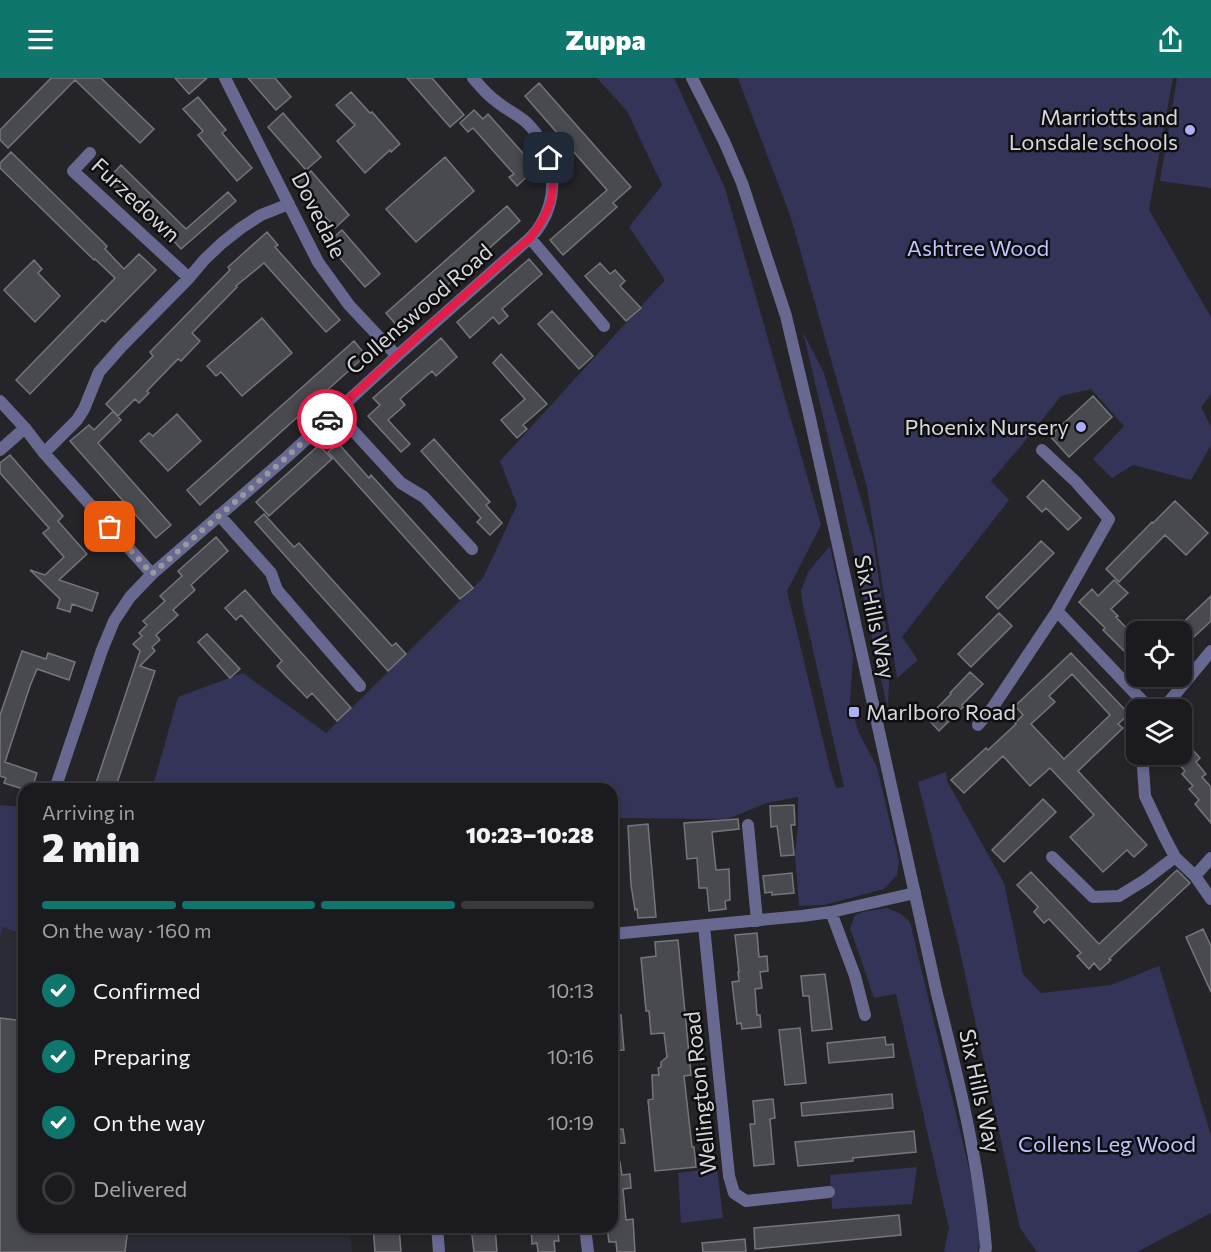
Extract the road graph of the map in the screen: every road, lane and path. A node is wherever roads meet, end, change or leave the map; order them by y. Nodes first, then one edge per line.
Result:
1 (225, 78) edge
2 (473, 78) edge
3 (692, 78) edge
4 (90, 153) dead end
5 (289, 204) junction
6 (530, 238) junction
7 (189, 278) junction
8 (604, 326) dead end
9 (397, 356) junction
10 (0, 401) edge
11 (335, 411) junction
12 (25, 428) junction
13 (0, 450) edge
14 (1042, 450) dead end
15 (44, 453) junction
16 (219, 515) junction
17 (472, 549) dead end
18 (152, 574) junction
19 (1057, 611) junction
20 (1211, 651) edge
21 (360, 686) dead end
22 (1141, 699) edge
23 (1171, 699) edge
24 (978, 725) dead end
25 (1143, 765) edge
26 (57, 783) edge
27 (748, 825) dead end
28 (1052, 857) dead end
29 (1175, 857) junction
30 (1211, 858) edge
31 (1195, 876) junction
32 (915, 893) junction
33 (1211, 899) edge
34 (831, 912) junction
35 (757, 921) junction
36 (704, 926) junction
37 (618, 933) edge
38 (865, 1015) dead end
39 (829, 1192) dead end
40 (437, 1233) edge
41 (586, 1233) edge
42 (986, 1251) edge
43 (439, 1252) edge
44 (588, 1252) edge

1 - 5 street, Dovedale
2 - 6 street, Collenswood Road
3 - 32 street, Six Hills Way
4 - 7 street, Furzedown
5 - 7 street
5 - 9 street, Dovedale
6 - 8 street
6 - 9 street, Collenswood Road
7 - 15 street
9 - 11 street, Collenswood Road
10 - 12 street
11 - 16 street, Collenswood Road
11 - 17 street
12 - 13 street
12 - 15 street
14 - 19 street
15 - 18 street
16 - 18 street, Collenswood Road
16 - 21 street
18 - 26 street, Collenswood Road
19 - 22 street
19 - 24 street
20 - 23 street
25 - 29 street
27 - 35 street
28 - 29 street
29 - 31 street
30 - 31 street
31 - 33 street
32 - 34 street
32 - 42 street, Six Hills Way
34 - 35 street
34 - 38 street
35 - 36 street
36 - 37 street
36 - 39 street, Wellington Road
40 - 43 street
41 - 44 street

